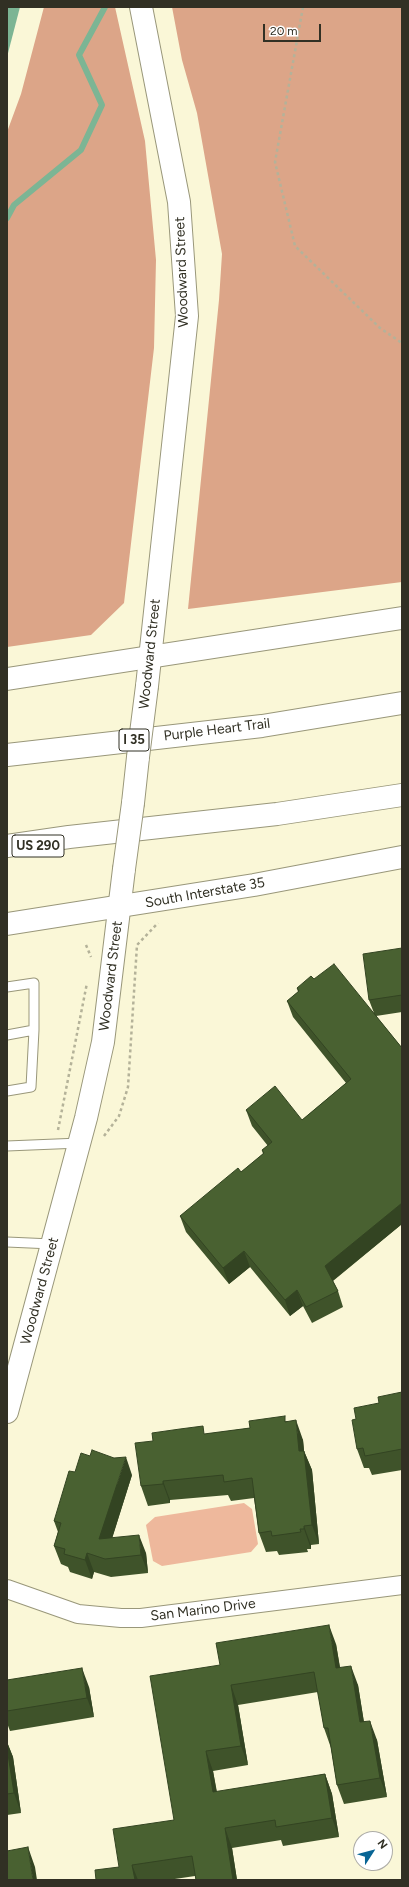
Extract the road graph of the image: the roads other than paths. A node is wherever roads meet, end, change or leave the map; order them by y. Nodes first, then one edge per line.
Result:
1 (141, 7) edge
2 (402, 618) edge
3 (148, 656) junction
4 (7, 679) edge
5 (402, 703) edge
6 (7, 755) edge
7 (402, 795) edge
8 (69, 837) junction
9 (7, 846) edge
10 (7, 856) edge
11 (402, 857) edge
12 (120, 907) junction
13 (7, 924) edge
14 (7, 987) edge
15 (34, 1030) junction
16 (7, 1034) edge
17 (7, 1091) edge
18 (80, 1143) junction
19 (7, 1146) edge
20 (7, 1242) edge
21 (52, 1244) junction
22 (7, 1412) edge
23 (402, 1585) edge
24 (7, 1589) edge

1 - 3 main road, Woodward Street
2 - 3 main road
3 - 4 main road
3 - 12 main road, Woodward Street, bridge
5 - 6 main road, Purple Heart Trail / I 35
7 - 8 main road
8 - 9 main road
8 - 10 main road, US 290
11 - 12 main road, South Interstate 35
12 - 13 main road, South Interstate 35
12 - 18 main road, Woodward Street
14 - 15 lane
15 - 16 lane
15 - 17 lane
18 - 19 lane
18 - 21 main road, Woodward Street
20 - 21 lane
21 - 22 main road, Woodward Street
23 - 24 street, San Marino Drive

